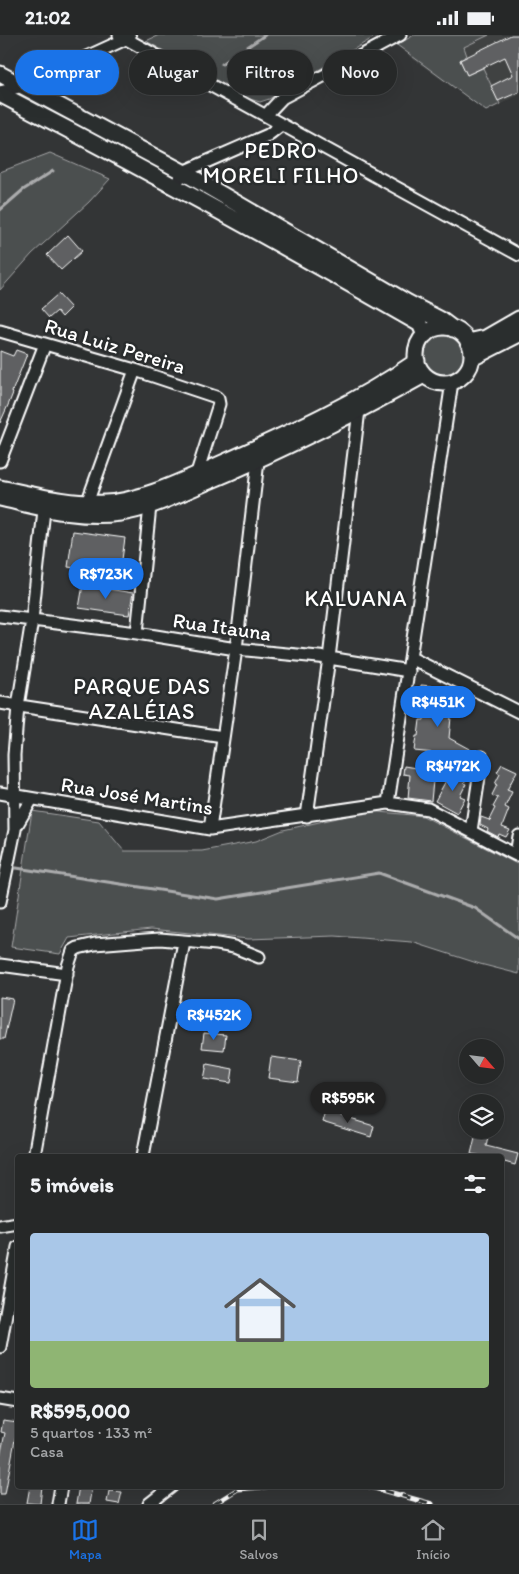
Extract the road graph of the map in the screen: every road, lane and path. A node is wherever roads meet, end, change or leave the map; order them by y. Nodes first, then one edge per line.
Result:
1 (400, 35) edge
2 (126, 36) edge
3 (97, 50) edge
4 (0, 74) edge
5 (15, 82) edge
6 (15, 88) edge
7 (0, 93) edge
8 (40, 95) edge
9 (266, 115) junction
10 (281, 125) junction
11 (183, 171) junction
12 (175, 186) junction
13 (519, 255) edge
14 (519, 319) edge
15 (453, 329) junction
16 (0, 331) edge
17 (519, 334) edge
18 (425, 335) junction
19 (468, 342) junction
20 (45, 343) junction
21 (472, 358) junction
22 (417, 361) junction
23 (135, 370) junction
24 (424, 375) junction
25 (452, 382) junction
26 (359, 410) junction
27 (0, 461) edge
28 (258, 461) junction
29 (194, 481) junction
30 (0, 488) edge
31 (0, 498) edge
32 (44, 503) junction
33 (86, 503) junction
34 (150, 506) junction
35 (0, 616) edge
36 (32, 620) junction
37 (137, 633) junction
38 (236, 649) junction
39 (411, 658) junction
40 (329, 659) junction
41 (409, 671) junction
42 (0, 703) edge
43 (18, 705) junction
44 (519, 712) edge
45 (223, 737) junction
46 (482, 757) dead end
47 (0, 793) edge
48 (14, 795) junction
49 (32, 799) junction
50 (388, 803) junction
51 (307, 816) junction
52 (210, 829) junction
53 (14, 830) junction
54 (471, 831) junction
55 (519, 836) edge
56 (0, 902) edge
57 (184, 942) junction
58 (258, 957) dead end
59 (0, 965) edge
60 (67, 974) junction
61 (34, 1154) edge
62 (143, 1154) edge
63 (15, 1224) edge
64 (0, 1226) edge
65 (15, 1283) edge
66 (13, 1307) edge
67 (0, 1347) edge
68 (0, 1399) edge
69 (15, 1402) edge
70 (60, 1489) edge
71 (168, 1489) edge
72 (58, 1504) edge
73 (149, 1504) edge

1 - 9 street
2 - 3 street
2 - 9 street
4 - 5 street
6 - 7 street
7 - 12 street
8 - 11 street
9 - 10 street
10 - 11 street
10 - 13 street
11 - 12 street
11 - 15 street
12 - 18 street
14 - 19 street
15 - 18 street
15 - 19 street
16 - 20 street, Rua Luiz Pereira
17 - 21 street
18 - 22 street
19 - 21 street
20 - 23 street, Rua Luiz Pereira
20 - 27 street
21 - 25 street
22 - 24 street
22 - 29 street
23 - 29 street, Rua Luiz Pereira
23 - 33 street
24 - 25 street
24 - 26 street
25 - 39 street
26 - 28 street
26 - 40 street
28 - 29 street
28 - 38 street
29 - 33 street
29 - 34 street
30 - 32 street
31 - 32 street
32 - 33 street
32 - 34 street
32 - 36 street
34 - 37 street
35 - 36 street, Rua Itauna
36 - 37 street, Rua Itauna
36 - 43 street
37 - 38 street, Rua Itauna
38 - 40 street, Rua Itauna
38 - 45 street
39 - 41 street
39 - 44 street
40 - 41 street, Rua Itauna
40 - 51 street
41 - 50 street
42 - 43 street
43 - 45 street
43 - 48 street
45 - 52 street
46 - 54 street
47 - 48 street, Rua José Martins
48 - 49 street, Rua José Martins
48 - 53 street
49 - 52 street, Rua José Martins
49 - 53 street
50 - 51 street, Rua José Martins
50 - 54 street, Rua José Martins
51 - 52 street, Rua José Martins
53 - 56 street
54 - 55 street, Rua José Martins
57 - 58 street
57 - 60 street
57 - 62 street
59 - 60 street
60 - 61 street
63 - 64 street
65 - 66 street
66 - 67 street
68 - 69 street
70 - 72 street
71 - 73 street

